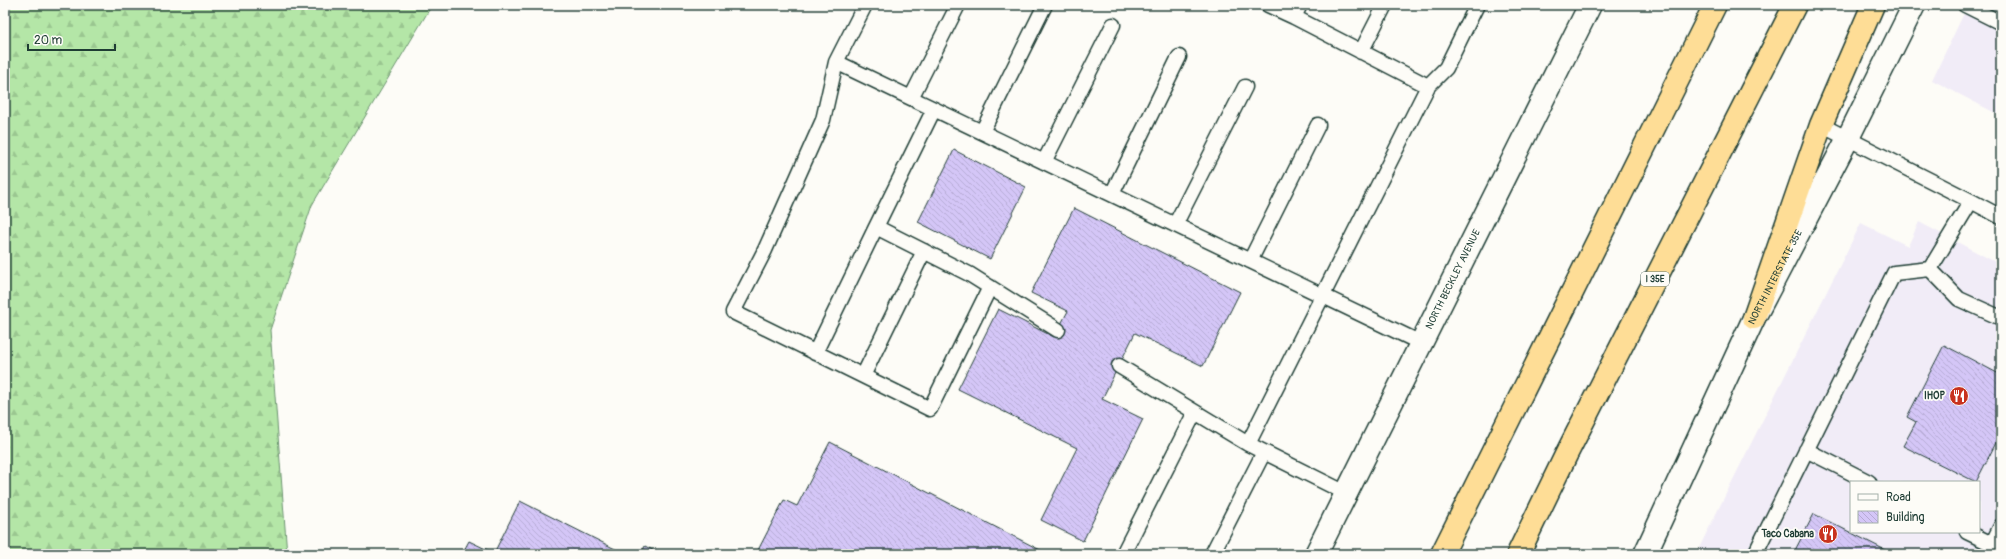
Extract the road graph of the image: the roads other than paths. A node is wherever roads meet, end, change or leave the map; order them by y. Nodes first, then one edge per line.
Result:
1 (865, 5) edge
2 (958, 5) edge
3 (1045, 5) edge
4 (1268, 5) edge
5 (1384, 5) edge
6 (1477, 5) edge
7 (1590, 5) edge
8 (1715, 5) edge
9 (1795, 5) edge
10 (1873, 5) edge
11 (1914, 5) edge
12 (1965, 5) edge
13 (1297, 11) edge
14 (2001, 23) edge
15 (1113, 25) dead end
16 (1361, 52) junction
17 (1179, 57) dead end
18 (836, 62) junction
19 (1428, 86) junction
20 (1244, 87) dead end
21 (911, 98) junction
22 (934, 109) junction
23 (1821, 124) junction
24 (1318, 125) dead end
25 (982, 132) junction
26 (1848, 138) junction
27 (1044, 162) junction
28 (1112, 194) junction
29 (1971, 201) junction
30 (2001, 217) edge
31 (1175, 225) junction
32 (876, 228) junction
33 (924, 251) junction
34 (1250, 261) junction
35 (1930, 270) junction
36 (990, 287) junction
37 (1322, 295) junction
38 (1754, 318) junction
39 (2001, 318) edge
40 (1058, 330) dead end
41 (1421, 342) junction
42 (815, 352) junction
43 (1119, 366) dead end
44 (863, 376) junction
45 (1195, 412) junction
46 (1248, 444) junction
47 (1806, 450) junction
48 (1264, 452) junction
49 (1867, 481) edge
50 (1346, 492) junction
51 (2001, 526) edge
52 (1969, 533) edge
53 (1989, 549) edge
54 (1123, 554) edge
55 (1212, 554) edge
56 (1316, 554) edge
57 (1442, 554) edge
58 (1518, 554) edge
59 (1645, 554) edge
60 (1755, 554) edge

1 - 18 lane
2 - 21 lane
3 - 25 lane
4 - 13 lane
5 - 16 lane
6 - 19 lane
7 - 41 main road, NORTH BECKLEY AVENUE
8 - 57 highway
9 - 58 highway, I 35E
10 - 23 highway
11 - 26 main road, NORTH INTERSTATE 35E
12 - 14 lane
13 - 16 lane
15 - 27 lane
16 - 19 lane
17 - 28 lane
18 - 21 lane
18 - 42 lane
19 - 37 lane
20 - 31 lane
21 - 22 lane
22 - 25 lane
22 - 32 lane
23 - 26 lane
23 - 38 highway
24 - 34 lane
25 - 27 lane
26 - 29 lane
26 - 38 main road, NORTH INTERSTATE 35E
27 - 28 lane
28 - 31 lane
29 - 30 lane
29 - 35 lane
31 - 34 lane
32 - 33 lane
32 - 42 lane
33 - 36 lane
33 - 44 lane
34 - 37 lane
35 - 39 lane
35 - 47 lane
36 - 40 lane
36 - 44 lane
37 - 41 lane
37 - 46 lane
38 - 59 main road, NORTH INTERSTATE 35E
41 - 50 main road, NORTH BECKLEY AVENUE
42 - 44 lane
43 - 45 lane
45 - 46 lane
45 - 54 lane
46 - 48 lane
47 - 49 lane
47 - 60 lane
48 - 50 lane
48 - 55 lane
50 - 56 main road, NORTH BECKLEY AVENUE
51 - 53 lane
52 - 53 lane

